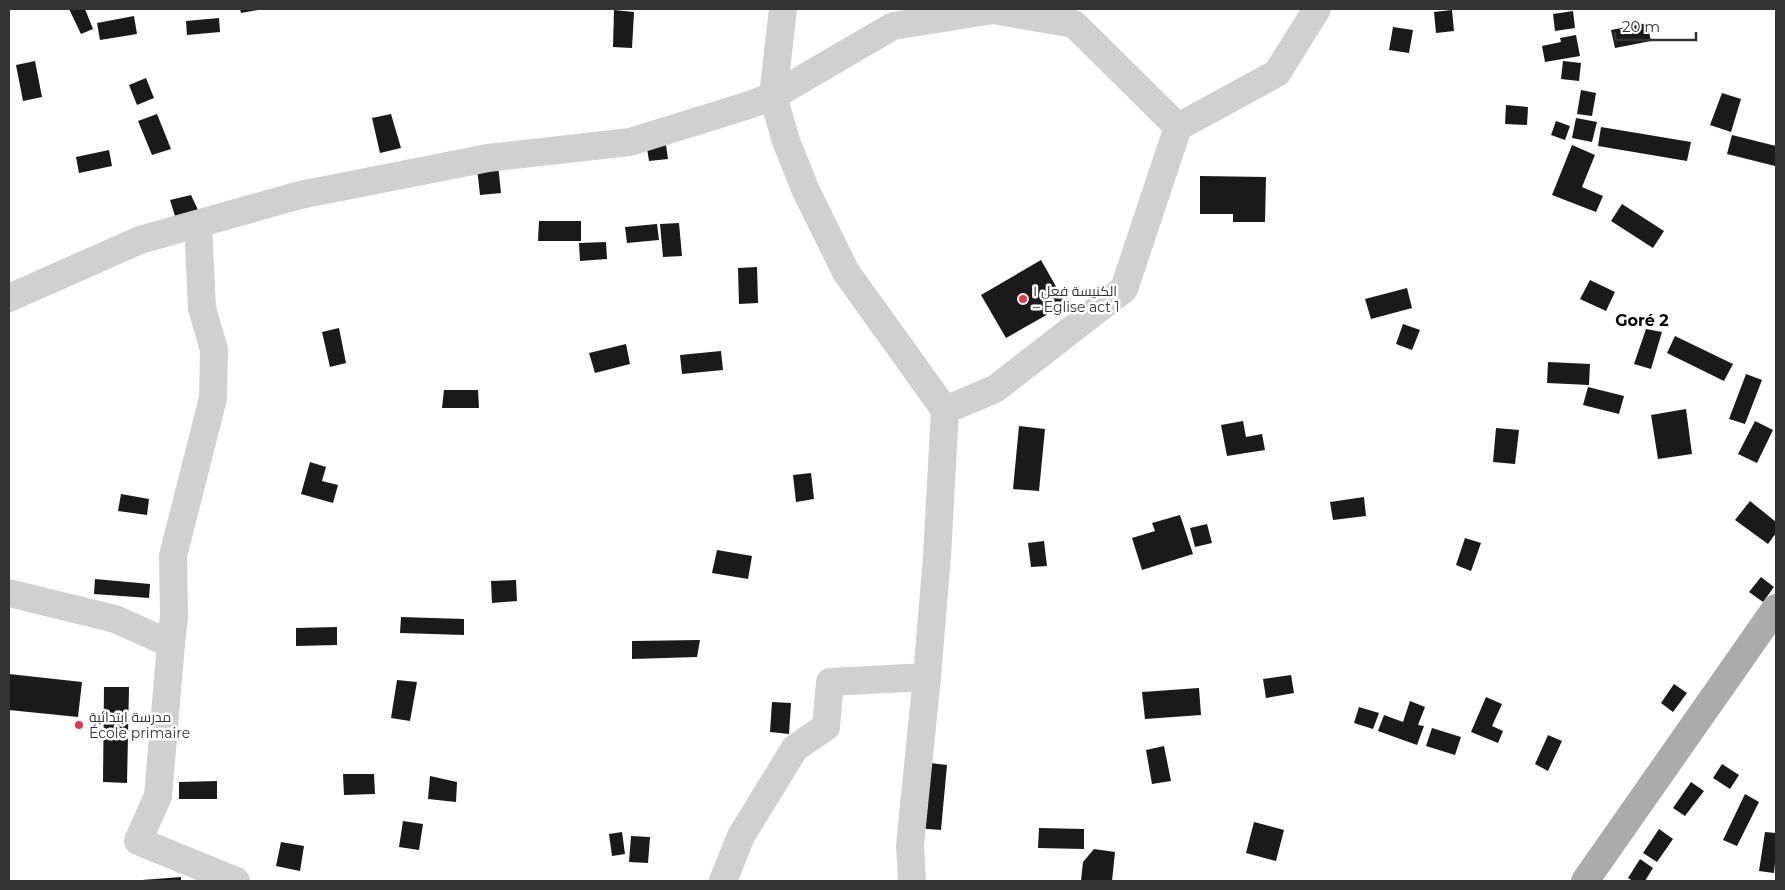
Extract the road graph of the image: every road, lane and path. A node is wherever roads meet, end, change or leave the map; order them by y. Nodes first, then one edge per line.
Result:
1 (783, 9) edge
2 (1317, 9) edge
3 (773, 96) junction
4 (1178, 127) junction
5 (198, 224) junction
6 (9, 298) edge
7 (945, 410) junction
8 (9, 592) edge
9 (1776, 608) edge
10 (171, 644) junction
11 (927, 677) junction
12 (236, 881) edge
13 (723, 881) edge
14 (912, 881) edge
15 (1585, 881) edge

1 - 3 street
2 - 4 street
3 - 4 street
3 - 5 street
3 - 7 street
4 - 7 street
5 - 6 street
5 - 10 street
7 - 11 street
8 - 10 street
9 - 15 main road
10 - 12 street
11 - 13 street
11 - 14 street

